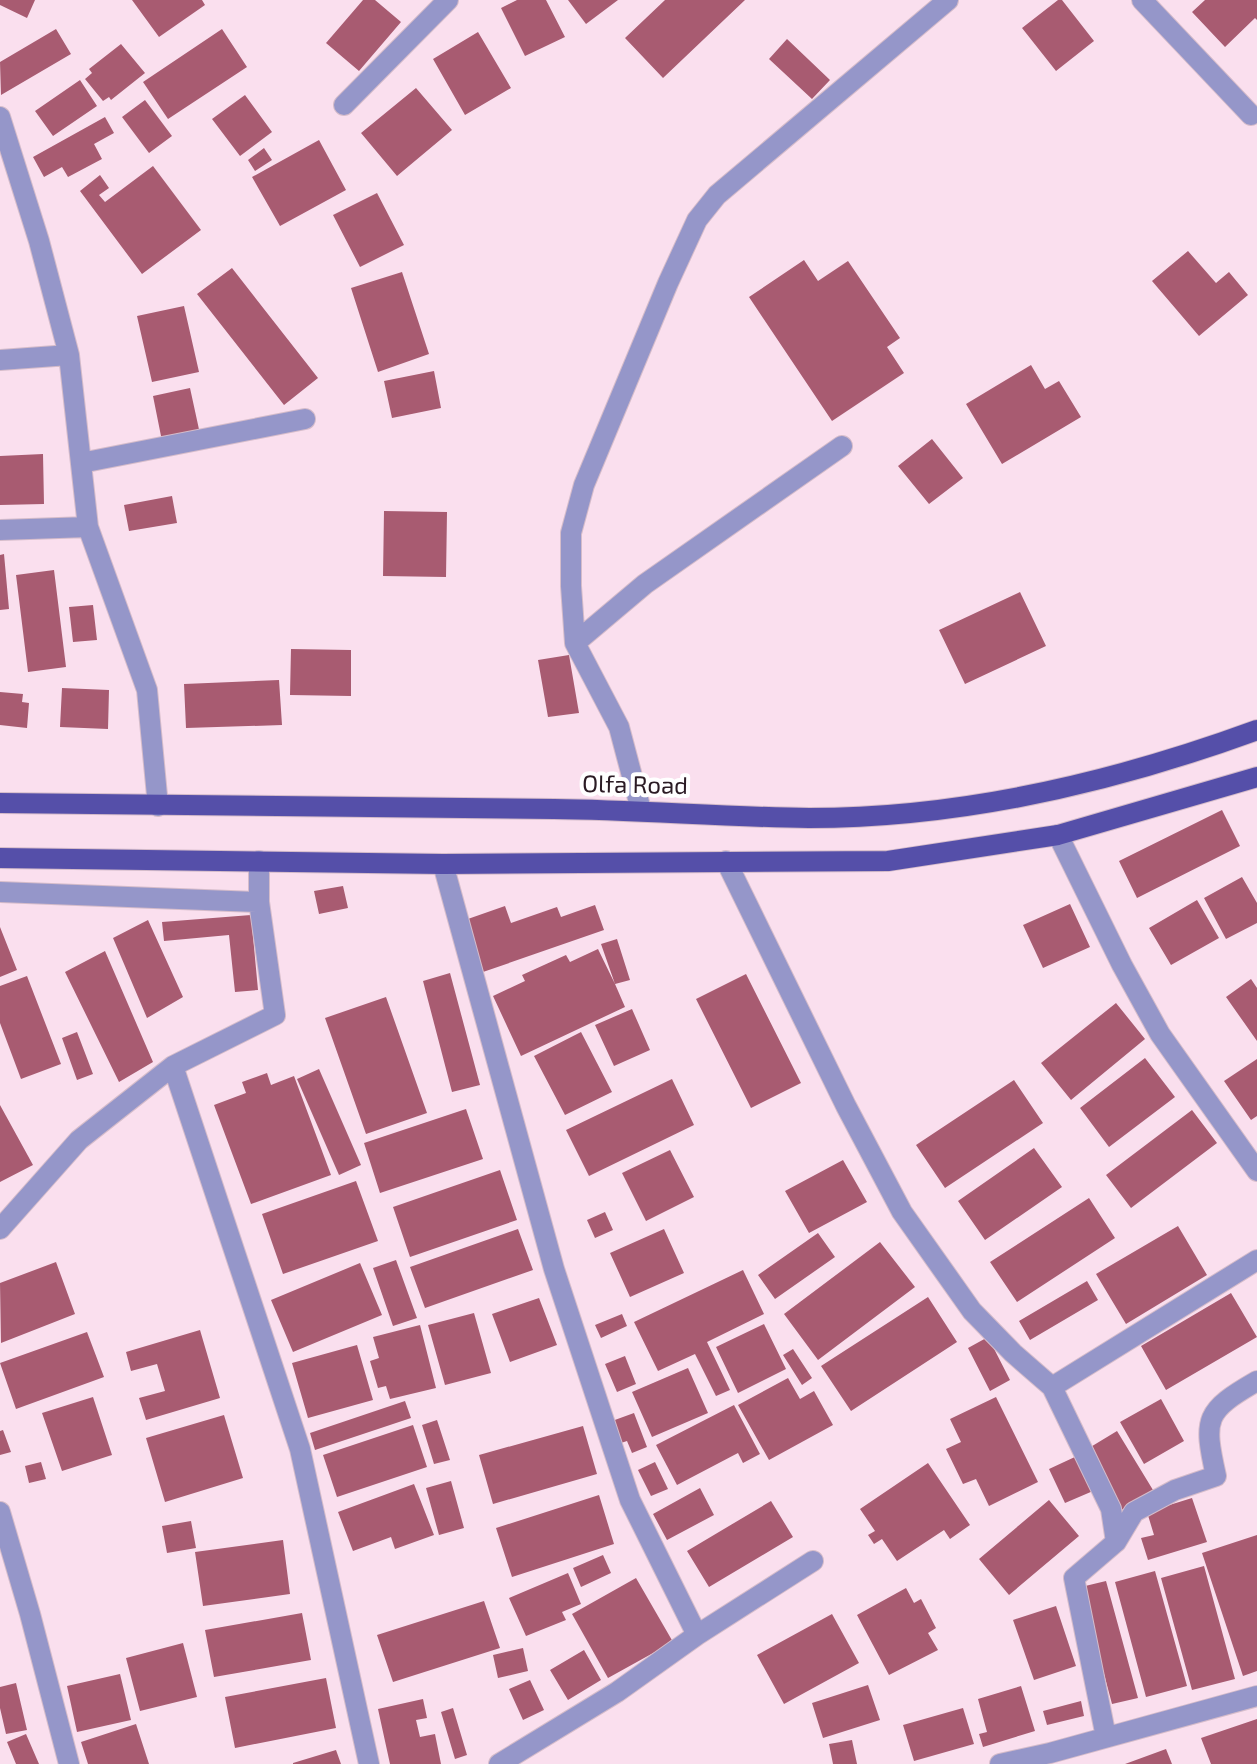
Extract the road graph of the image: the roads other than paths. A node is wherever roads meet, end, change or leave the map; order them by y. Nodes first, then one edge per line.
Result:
1 (448, 0) edge
2 (948, 0) edge
3 (1142, 0) edge
4 (344, 105) dead end
5 (1251, 115) dead end
6 (0, 117) edge
7 (5, 150) edge
8 (69, 355) junction
9 (0, 360) edge
10 (305, 419) dead end
11 (842, 446) dead end
12 (81, 463) junction
13 (88, 527) junction
14 (0, 530) edge
15 (575, 643) junction
16 (1257, 730) edge
17 (1257, 777) edge
18 (0, 803) edge
19 (158, 806) junction
20 (641, 810) junction
21 (1058, 835) junction
22 (0, 858) edge
23 (259, 861) junction
24 (726, 861) junction
25 (443, 864) junction
26 (0, 892) edge
27 (259, 902) junction
28 (173, 1066) junction
29 (1257, 1171) edge
30 (0, 1229) edge
31 (1257, 1260) edge
32 (1257, 1381) edge
33 (1052, 1387) junction
34 (0, 1512) edge
35 (1116, 1542) junction
36 (813, 1561) dead end
37 (697, 1635) junction
38 (1257, 1696) edge
39 (1106, 1737) junction
40 (69, 1764) edge
41 (369, 1764) edge
42 (499, 1764) edge
43 (1000, 1764) edge

1 - 4 street
2 - 15 street
3 - 5 street
6 - 7 street
7 - 8 street
8 - 9 street
8 - 12 street
10 - 12 street
11 - 15 street
12 - 13 street
13 - 14 street
13 - 19 street
15 - 20 street
16 - 20 main road, Olfa Road
17 - 21 main road
18 - 19 main road, Olfa Road
19 - 20 main road, Olfa Road
21 - 24 main road
21 - 29 street
22 - 23 main road
23 - 25 main road
23 - 27 street
24 - 25 main road
24 - 33 street
25 - 37 street
26 - 27 street
27 - 28 street
28 - 30 street
28 - 41 street
31 - 33 street
32 - 35 street
33 - 35 street
34 - 40 street
35 - 39 street
36 - 37 street
37 - 42 street
38 - 39 street
39 - 43 street

